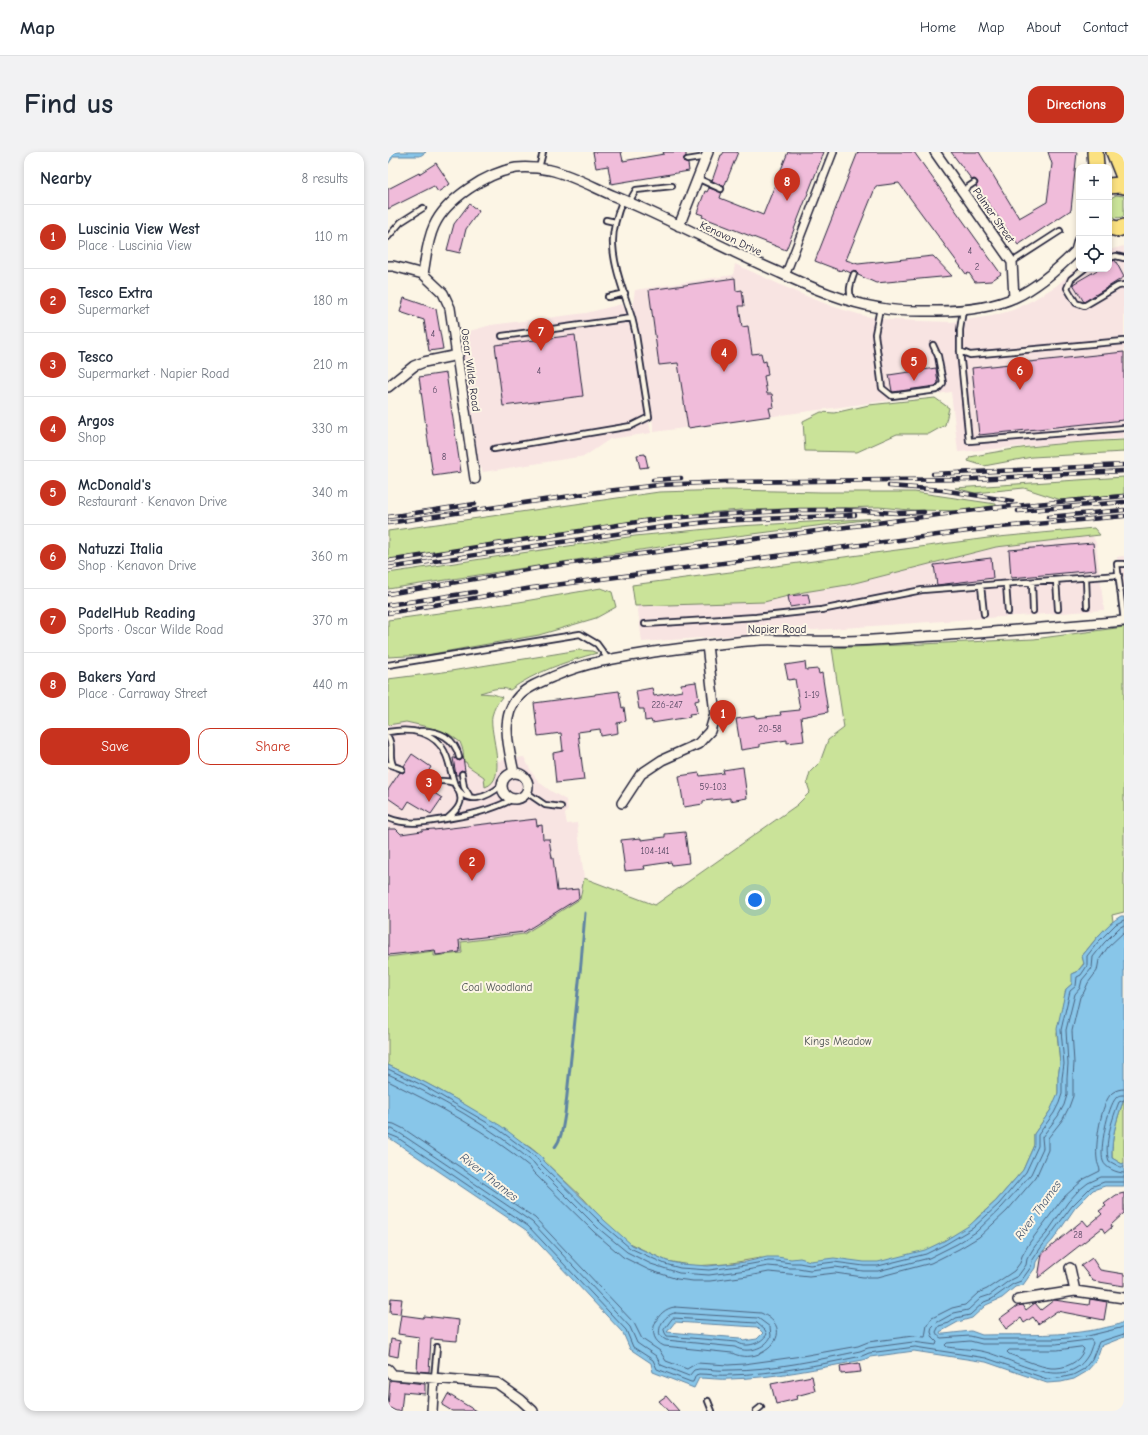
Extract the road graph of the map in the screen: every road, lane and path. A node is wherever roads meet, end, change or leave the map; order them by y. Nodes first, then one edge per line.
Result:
1 (543, 152) edge
2 (832, 152) edge
3 (935, 152) edge
4 (1095, 152) edge
5 (1114, 152) edge
6 (707, 155) edge
7 (687, 160) dead end
8 (1096, 164) edge
9 (539, 168) junction
10 (1124, 177) edge
11 (699, 178) junction
12 (974, 183) dead end
13 (672, 186) dead end
14 (1112, 186) edge
15 (1124, 186) edge
16 (721, 189) dead end
17 (962, 191) junction
18 (626, 201) junction
19 (423, 208) dead end
20 (606, 220) dead end
21 (615, 222) junction
22 (679, 226) junction
23 (1060, 231) dead end
24 (388, 237) edge
25 (1076, 252) edge
26 (1112, 257) edge
27 (1124, 258) edge
28 (1012, 262) junction
29 (388, 266) edge
30 (1080, 272) edge
31 (423, 274) junction
32 (854, 274) dead end
33 (786, 276) junction
34 (1124, 285) edge
35 (624, 293) junction
36 (608, 297) dead end
37 (1014, 298) junction
38 (852, 302) junction
39 (880, 308) junction
40 (963, 310) junction
41 (632, 318) junction
42 (502, 336) dead end
43 (1124, 340) edge
44 (933, 345) dead end
45 (960, 351) junction
46 (458, 355) junction
47 (388, 387) edge
48 (1124, 428) edge
49 (494, 449) dead end
50 (475, 478) dead end
51 (1124, 564) edge
52 (1119, 575) junction
53 (1086, 578) junction
54 (1056, 580) junction
55 (1032, 582) junction
56 (1006, 584) junction
57 (981, 586) junction
58 (1087, 606) dead end
59 (1058, 609) dead end
60 (1033, 611) dead end
61 (1008, 612) dead end
62 (984, 614) dead end
63 (1124, 621) edge
64 (645, 624) dead end
65 (707, 645) junction
66 (608, 659) junction
67 (388, 665) edge
68 (419, 731) junction
69 (388, 732) edge
70 (388, 737) edge
71 (459, 757) dead end
72 (391, 765) edge
73 (402, 769) dead end
74 (514, 773) junction
75 (462, 774) dead end
76 (423, 780) dead end
77 (454, 783) junction
78 (502, 786) junction
79 (458, 788) junction
80 (526, 792) junction
81 (470, 797) junction
82 (515, 798) junction
83 (622, 803) dead end
84 (561, 807) dead end
85 (388, 818) edge
86 (447, 819) junction
87 (1070, 1268) dead end
88 (1075, 1291) junction
89 (1124, 1298) edge
90 (1018, 1300) dead end
91 (437, 1347) dead end
92 (388, 1369) edge
93 (434, 1378) junction
94 (708, 1401) dead end
95 (761, 1407) dead end
96 (432, 1411) edge
97 (533, 1411) edge
98 (712, 1411) edge
99 (756, 1411) edge

1 - 9 lane
2 - 33 street
3 - 17 street, Palmer Street
4 - 8 main road
5 - 10 main road
6 - 7 lane
6 - 11 street
9 - 18 street, Kenavon Drive
9 - 31 street, Kenavon Drive
11 - 16 lane
11 - 22 street
12 - 17 lane
13 - 18 lane
14 - 15 main road
17 - 28 street, Palmer Street
18 - 21 lane
18 - 22 street, Kenavon Drive
19 - 24 lane
20 - 21 lane
21 - 35 lane
22 - 33 street, Kenavon Drive
23 - 28 lane
25 - 37 street, Kenavon Drive
26 - 27 lane
28 - 37 street
29 - 31 street
30 - 34 lane
31 - 46 street, Oscar Wilde Road
32 - 38 lane
33 - 38 street, Kenavon Drive
35 - 36 lane
35 - 41 lane
37 - 40 street, Kenavon Drive
38 - 39 street, Kenavon Drive
39 - 40 street, Kenavon Drive
39 - 44 lane
40 - 45 lane
41 - 42 lane
41 - 49 lane
43 - 45 lane
45 - 48 lane
46 - 47 street
46 - 50 street, Oscar Wilde Road
51 - 52 lane
52 - 53 lane
52 - 63 lane
53 - 54 lane
53 - 58 lane
54 - 55 lane
54 - 59 lane
55 - 56 lane
55 - 60 lane
56 - 57 lane
56 - 61 lane
57 - 62 lane
57 - 64 lane
63 - 65 street, Napier Road
65 - 66 street, Napier Road
65 - 83 street
66 - 67 lane
66 - 74 street, Napier Road
68 - 69 lane
68 - 71 lane
68 - 77 lane
70 - 72 lane
72 - 73 lane
74 - 78 street
74 - 80 street
75 - 81 lane
76 - 77 lane
77 - 79 lane
78 - 81 lane
78 - 82 street
79 - 81 lane
79 - 86 lane
80 - 82 street
80 - 84 lane
82 - 86 lane
85 - 86 lane
87 - 88 street
88 - 89 street
88 - 90 street
91 - 93 lane
92 - 93 street
93 - 96 street
93 - 97 street
94 - 98 lane
95 - 99 lane

